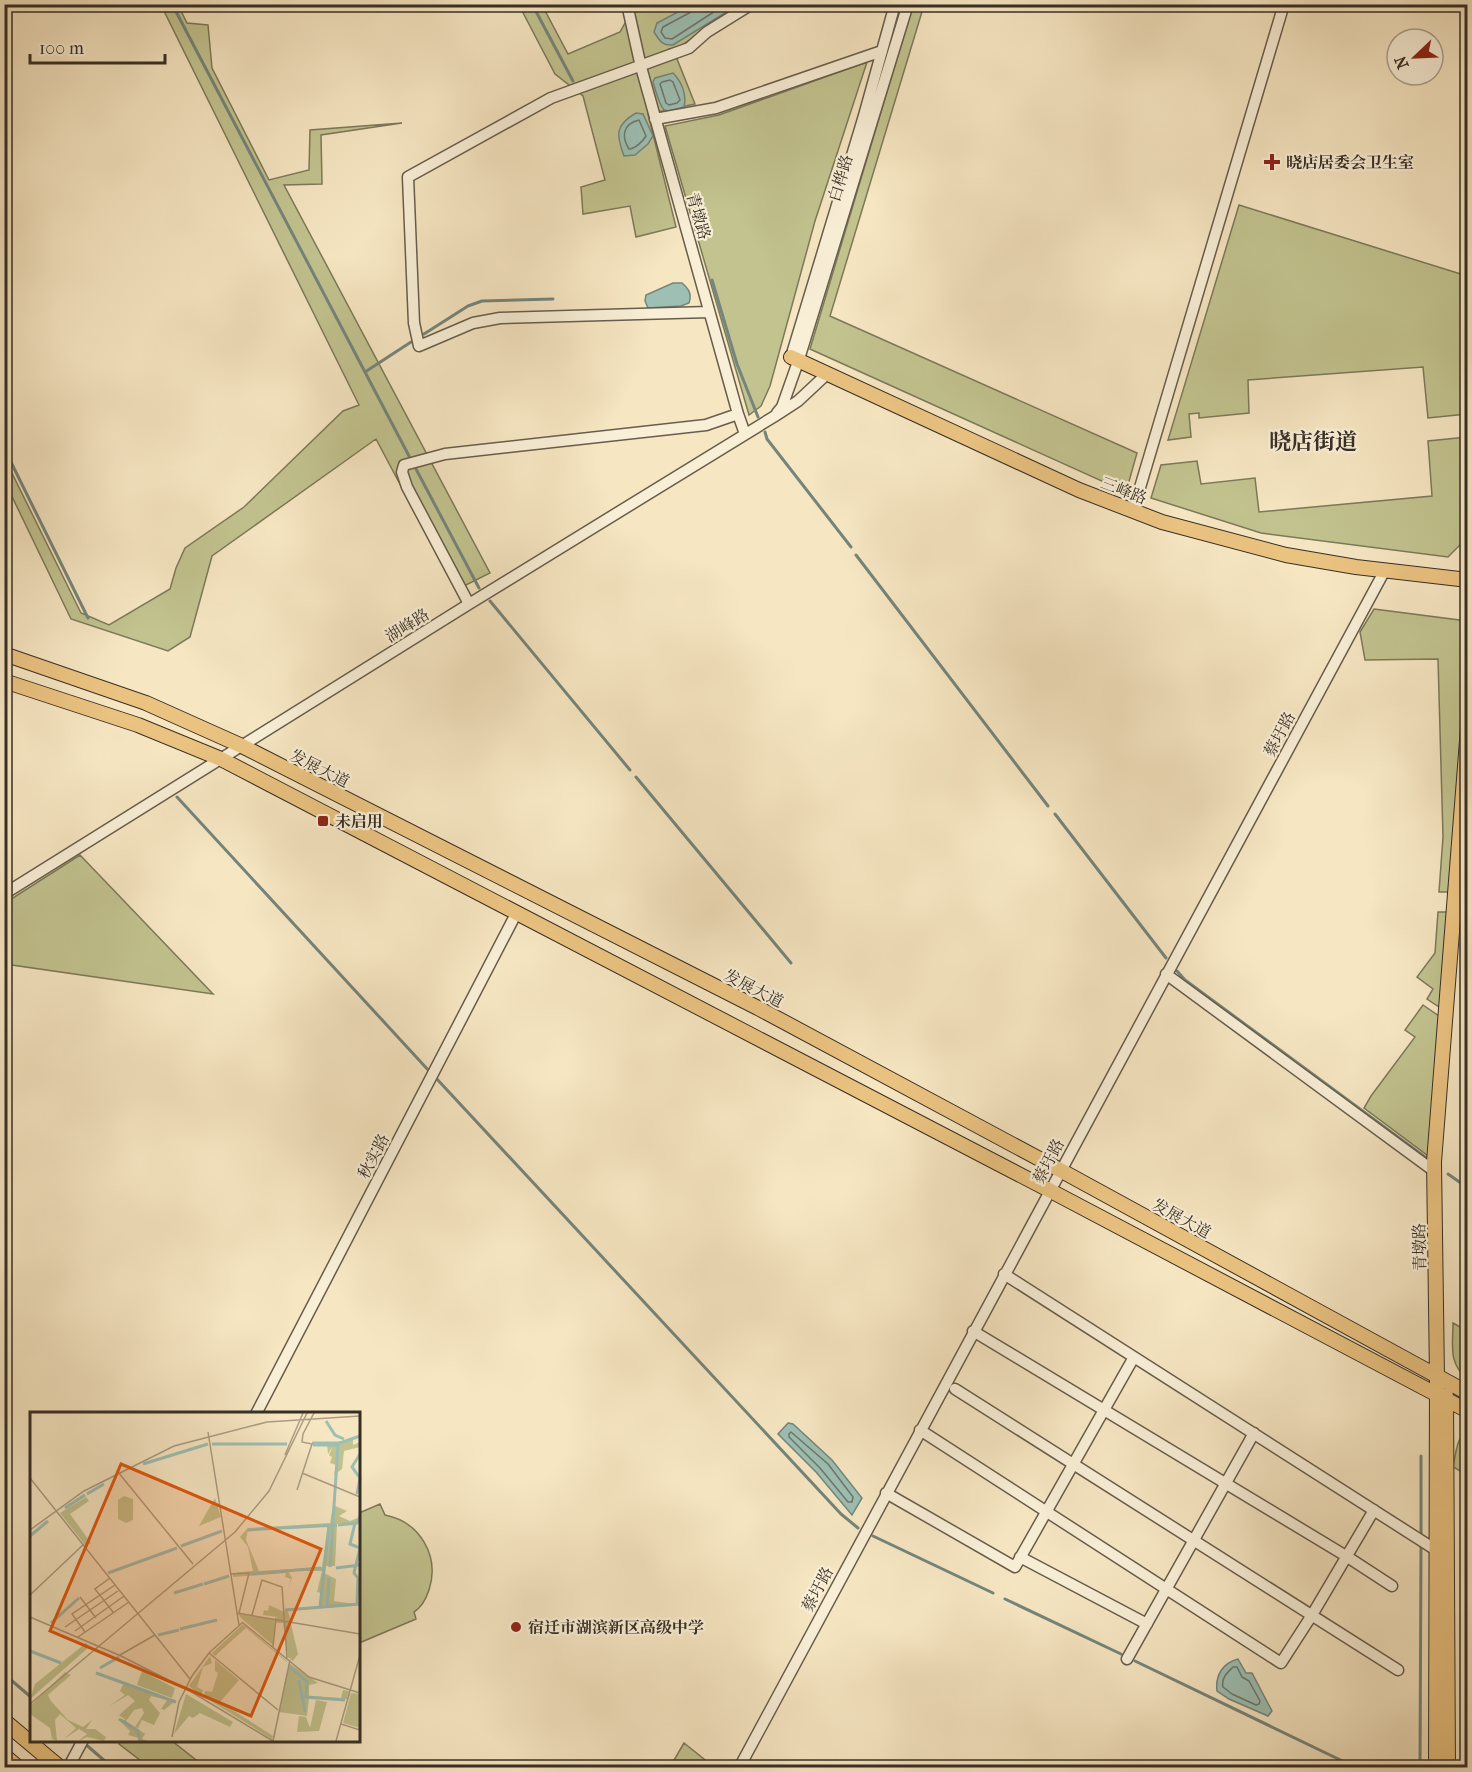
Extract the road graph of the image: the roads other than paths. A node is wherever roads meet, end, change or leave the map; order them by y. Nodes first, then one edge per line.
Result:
1 (627, 4) edge
2 (752, 4) edge
3 (896, 4) edge
4 (909, 4) edge
5 (1284, 4) edge
6 (882, 51) junction
7 (640, 67) junction
8 (655, 119) junction
9 (709, 312) junction
10 (795, 358) junction
11 (828, 373) junction
12 (738, 414) junction
13 (775, 416) junction
14 (745, 434) junction
15 (1133, 511) junction
16 (1385, 570) junction
17 (1467, 580) edge
18 (470, 604) junction
19 (4, 654) edge
20 (4, 681) edge
21 (1467, 728) edge
22 (242, 746) junction
23 (221, 759) junction
24 (1467, 844) edge
25 (4, 894) edge
26 (517, 912) junction
27 (1166, 974) junction
28 (1060, 1170) junction
29 (1434, 1171) junction
30 (1049, 1190) junction
31 (1004, 1274) junction
32 (974, 1331) junction
33 (1134, 1357) junction
34 (1441, 1379) junction
35 (955, 1389) dead end
36 (1467, 1393) edge
37 (1442, 1397) junction
38 (1103, 1410) junction
39 (1467, 1411) edge
40 (257, 1412) edge
41 (920, 1430) junction
42 (1254, 1433) junction
43 (1072, 1464) junction
44 (1226, 1484) junction
45 (886, 1493) junction
46 (1374, 1510) junction
47 (1046, 1511) junction
48 (1194, 1540) junction
49 (1426, 1543) junction
50 (1346, 1556) junction
51 (1020, 1557) junction
52 (1392, 1586) dead end
53 (1167, 1589) junction
54 (1312, 1615) junction
55 (1147, 1624) junction
56 (1127, 1659) dead end
57 (1398, 1670) dead end
58 (4, 1721) edge
59 (82, 1743) edge
60 (4, 1756) edge
61 (18, 1767) edge
62 (60, 1767) edge
63 (68, 1767) edge
64 (739, 1767) edge
65 (1436, 1767) edge
66 (1448, 1767) edge

1 - 7 street, 青墩路
2 - 7 street
3 - 6 street, 白桦路
4 - 10 street, 白桦路
5 - 15 street
6 - 8 street
6 - 10 street, 白桦路
7 - 8 street, 青墩路
7 - 9 street
8 - 9 street, 青墩路
9 - 12 street, 青墩路
10 - 11 main road, 三峰路
10 - 13 street
11 - 13 street, 湖峰路
11 - 15 main road, 三峰路
12 - 14 street, 青墩路
12 - 18 street
13 - 14 street, 湖峰路
14 - 18 street, 湖峰路
15 - 16 main road, 三峰路
16 - 17 main road, 三峰路
16 - 27 street, 蔡圩路
18 - 22 street, 湖峰路
19 - 22 main road, 发展大道
20 - 23 main road
21 - 29 main road, 青墩路
22 - 23 street, 湖峰路
22 - 28 main road, 发展大道
23 - 25 street, 湖峰路
23 - 26 main road
24 - 34 main road, 青墩路
26 - 30 main road
26 - 40 street, 秋实路
27 - 28 street, 蔡圩路
27 - 29 street
28 - 30 street, 蔡圩路
28 - 34 main road, 发展大道
29 - 34 main road, 青墩路
30 - 31 street, 蔡圩路
30 - 37 main road
31 - 32 street, 蔡圩路
31 - 33 street
32 - 38 street
32 - 41 street, 蔡圩路
33 - 38 street
33 - 42 street
34 - 36 main road, 发展大道
34 - 37 main road, 青墩路
35 - 43 street
37 - 39 main road
37 - 49 main road, 青墩路
37 - 66 main road, 青墩路
38 - 43 street
38 - 44 street
41 - 45 street, 蔡圩路
41 - 47 street
42 - 44 street
42 - 46 street
43 - 47 street
43 - 48 street
44 - 48 street
44 - 50 street
45 - 51 street
45 - 64 street, 蔡圩路
46 - 49 street
46 - 50 street
47 - 51 street
47 - 53 street
48 - 53 street
48 - 54 street
49 - 65 main road, 青墩路
50 - 52 street
50 - 54 street
51 - 55 street
53 - 54 street
53 - 55 street
54 - 57 street
55 - 56 street
58 - 62 highway
59 - 63 street
60 - 61 highway

